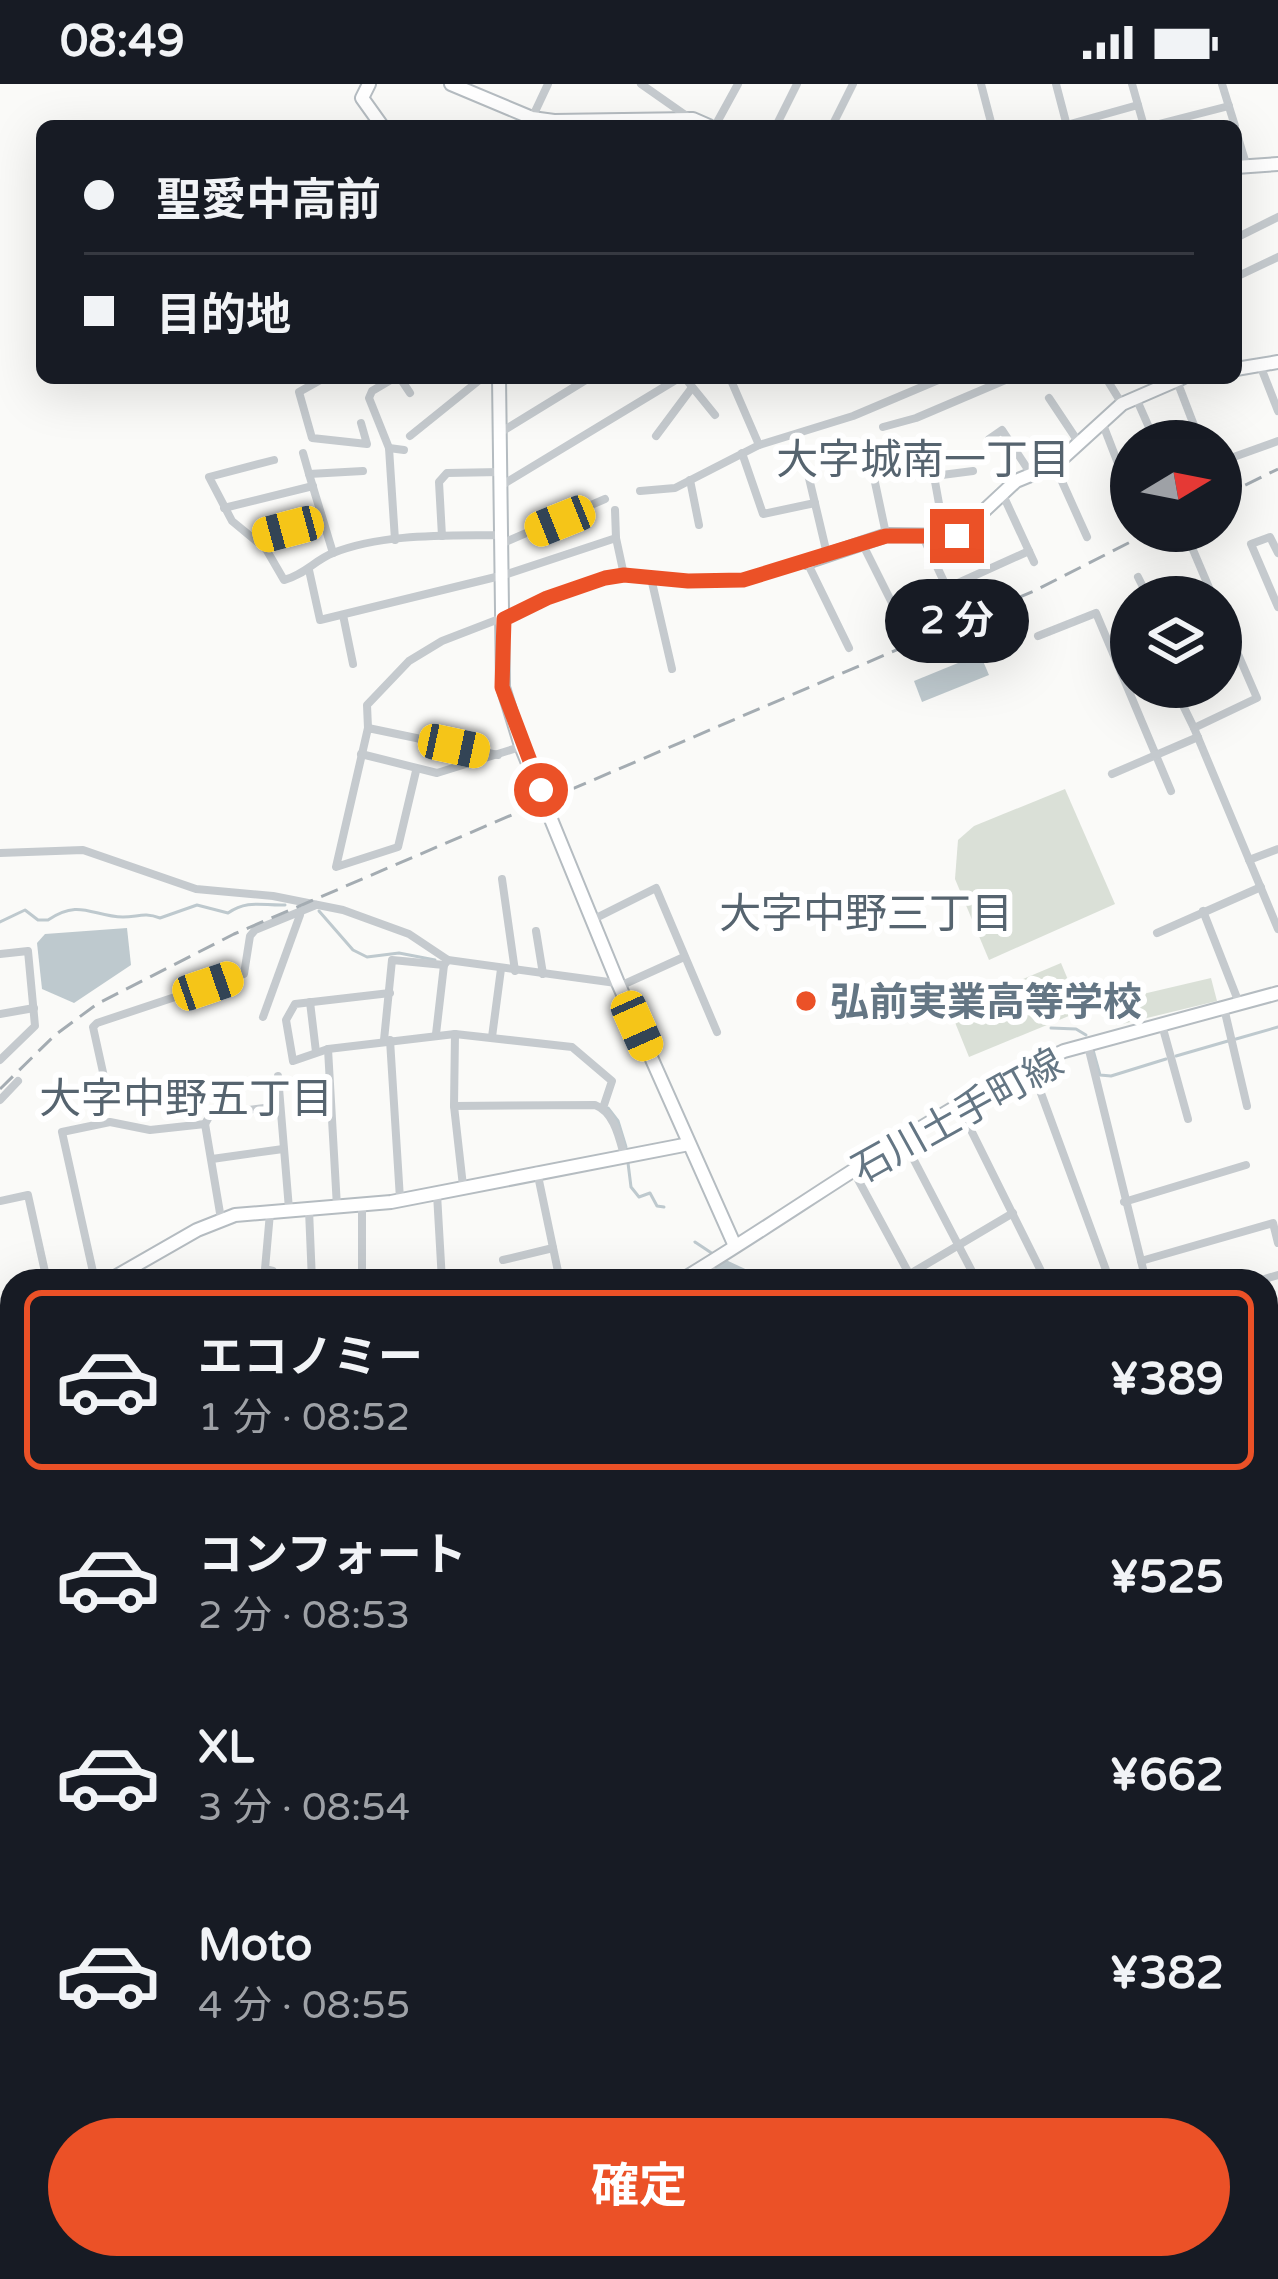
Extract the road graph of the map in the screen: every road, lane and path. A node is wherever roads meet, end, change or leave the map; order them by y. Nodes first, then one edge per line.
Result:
1 (353, 84) edge
2 (369, 84) edge
3 (452, 84) edge
4 (548, 84) edge
5 (641, 84) edge
6 (738, 84) edge
7 (796, 84) edge
8 (854, 84) edge
9 (981, 84) edge
10 (1056, 84) edge
11 (1132, 84) edge
12 (1222, 84) edge
13 (362, 98) junction
14 (1138, 105) junction
15 (1228, 106) junction
16 (532, 118) junction
17 (693, 119) joint
18 (378, 120) edge
19 (539, 120) edge
20 (665, 120) edge
21 (716, 120) edge
22 (779, 120) edge
23 (835, 120) edge
24 (990, 120) edge
25 (1065, 120) edge
26 (1087, 120) edge
27 (1144, 120) edge
28 (1171, 120) edge
29 (1232, 120) edge
30 (1277, 161) edge
31 (1242, 165) edge
32 (1278, 217) edge
33 (1242, 235) edge
34 (1278, 256) edge
35 (1242, 274) edge
36 (1278, 362) edge
37 (1260, 365) junction
38 (1242, 368) edge
39 (314, 384) edge
40 (385, 384) edge
41 (402, 384) edge
42 (475, 384) edge
43 (499, 384) edge
44 (579, 384) edge
45 (671, 384) edge
46 (687, 384) edge
47 (733, 384) edge
48 (929, 384) edge
49 (996, 384) edge
50 (1110, 384) edge
51 (1166, 384) edge
52 (1181, 384) edge
53 (691, 389) junction
54 (410, 393) dead end
55 (1136, 396) junction
56 (1049, 398) dead end
57 (1122, 404) junction
58 (1278, 411) edge
59 (715, 415) dead end
60 (1102, 420) junction
61 (1146, 420) edge
62 (1193, 420) edge
63 (361, 423) dead end
64 (883, 427) dead end
65 (501, 432) junction
66 (410, 436) dead end
67 (656, 436) dead end
68 (989, 440) dead end
69 (1278, 440) edge
70 (1110, 441) edge
71 (1079, 443) junction
72 (759, 445) junction
73 (389, 448) junction
74 (404, 450) dead end
75 (303, 452) dead end
76 (742, 453) junction
77 (1242, 454) edge
78 (804, 457) dead end
79 (274, 460) dead end
80 (1055, 465) junction
81 (363, 471) dead end
82 (973, 471) dead end
83 (309, 474) junction
84 (1031, 475) junction
85 (934, 476) junction
86 (502, 478) junction
87 (690, 480) junction
88 (313, 486) junction
89 (640, 490) dead end
90 (1002, 494) junction
91 (605, 499) dead end
92 (815, 503) junction
93 (224, 508) junction
94 (615, 510) dead end
95 (322, 519) junction
96 (699, 525) dead end
97 (442, 536) junction
98 (886, 536) junction
99 (923, 537) junction
100 (1087, 537) dead end
101 (253, 538) junction
102 (616, 538) junction
103 (945, 538) junction
104 (503, 539) junction
105 (395, 540) junction
106 (861, 542) junction
107 (1029, 551) junction
108 (333, 553) junction
109 (827, 554) junction
110 (1278, 554) edge
111 (807, 562) junction
112 (1034, 562) dead end
113 (309, 570) junction
114 (504, 575) junction
115 (624, 575) junction
116 (651, 578) junction
117 (1277, 601) edge
118 (343, 615) junction
119 (504, 619) junction
120 (904, 629) dead end
121 (1038, 636) dead end
122 (849, 648) dead end
123 (1242, 663) edge
124 (352, 664) dead end
125 (672, 669) dead end
126 (1242, 707) edge
127 (1184, 708) edge
128 (1240, 708) edge
129 (368, 728) junction
130 (1196, 733) junction
131 (521, 746) junction
132 (361, 754) junction
133 (497, 755) junction
134 (1156, 755) junction
135 (416, 771) junction
136 (1112, 774) dead end
137 (1171, 791) dead end
138 (1278, 849) edge
139 (0, 853) edge
140 (1250, 860) junction
141 (502, 879) dead end
142 (1262, 887) junction
143 (317, 904) junction
144 (1203, 911) junction
145 (300, 913) junction
146 (592, 920) junction
147 (1278, 929) edge
148 (536, 931) dead end
149 (1157, 933) dead end
150 (0, 954) edge
151 (684, 957) junction
152 (446, 963) junction
153 (501, 969) junction
154 (515, 970) junction
155 (543, 974) junction
156 (618, 985) junction
157 (390, 993) junction
158 (1278, 993) edge
159 (310, 1002) junction
160 (1238, 1003) junction
161 (1224, 1007) junction
162 (34, 1009) junction
163 (0, 1014) edge
164 (262, 1017) dead end
165 (1162, 1024) junction
166 (717, 1032) dead end
167 (436, 1034) junction
168 (455, 1034) junction
169 (492, 1037) junction
170 (387, 1040) junction
171 (1087, 1045) junction
172 (328, 1048) junction
173 (316, 1052) junction
174 (0, 1060) edge
175 (1031, 1066) junction
176 (278, 1076) dead end
177 (18, 1081) dead end
178 (107, 1095) dead end
179 (0, 1100) edge
180 (280, 1106) junction
181 (454, 1106) junction
182 (959, 1106) junction
183 (1247, 1106) dead end
184 (603, 1108) junction
185 (1188, 1119) dead end
186 (205, 1124) junction
187 (904, 1142) junction
188 (689, 1144) junction
189 (283, 1149) junction
190 (624, 1155) junction
191 (212, 1159) junction
192 (1246, 1165) dead end
193 (537, 1171) junction
194 (854, 1172) junction
195 (463, 1186) junction
196 (436, 1192) junction
197 (0, 1201) edge
198 (400, 1201) junction
199 (1124, 1202) junction
200 (362, 1204) junction
201 (338, 1208) junction
202 (310, 1210) junction
203 (289, 1211) junction
204 (270, 1212) junction
205 (1013, 1213) junction
206 (220, 1220) junction
207 (1278, 1243) edge
208 (958, 1244) junction
209 (735, 1246) junction
210 (553, 1248) junction
211 (503, 1260) dead end
212 (714, 1260) junction
213 (1141, 1261) junction
214 (136, 1265) junction
215 (44, 1269) edge
216 (91, 1269) edge
217 (129, 1269) edge
218 (138, 1269) edge
219 (266, 1269) edge
220 (312, 1269) edge
221 (362, 1269) edge
222 (441, 1269) edge
223 (557, 1269) edge
224 (699, 1269) edge
225 (717, 1269) edge
226 (906, 1269) edge
227 (923, 1269) edge
228 (970, 1269) edge
229 (1040, 1269) edge
230 (1105, 1269) edge
231 (1143, 1269) edge

1 - 13 street
2 - 13 street
3 - 16 street
4 - 16 street
5 - 17 street
6 - 21 street
7 - 22 street
8 - 23 street
9 - 24 street
10 - 25 street
11 - 14 street
12 - 15 street
13 - 18 street
14 - 26 street
14 - 27 street
15 - 28 street
15 - 29 street
16 - 19 street
17 - 20 street
30 - 31 street
32 - 33 street
34 - 35 street
36 - 37 street
37 - 38 street
37 - 58 street
39 - 63 street
40 - 73 street
41 - 54 street
42 - 66 street
43 - 65 street
44 - 65 street
45 - 86 street
46 - 53 street
47 - 72 street
48 - 72 street
49 - 64 street
50 - 57 street
51 - 55 street
52 - 62 street
53 - 59 street
53 - 67 street
55 - 57 street
55 - 61 street
56 - 71 street
57 - 60 street
60 - 70 street
60 - 71 street
65 - 86 street
68 - 84 street
69 - 77 street
71 - 80 street
72 - 76 street
73 - 74 street
73 - 105 street
75 - 83 street
76 - 87 street
76 - 92 street
78 - 92 street
79 - 93 street
80 - 84 street
80 - 100 street
81 - 83 street
82 - 85 street
83 - 88 street
84 - 90 street
85 - 98 street
85 - 103 street
86 - 97 street
86 - 104 street
87 - 89 street
87 - 96 street
88 - 93 street
88 - 95 street
90 - 103 street
90 - 107 street
91 - 104 street
92 - 109 street
93 - 101 street
94 - 102 street
95 - 101 street
95 - 108 street
97 - 104 street
97 - 105 street
98 - 99 street
98 - 106 street
99 - 103 street
99 - 107 street
101 - 113 street
102 - 114 street
102 - 115 street
104 - 114 street
105 - 108 street
106 - 109 street
106 - 120 street
107 - 112 street
108 - 113 street
109 - 111 street
110 - 117 street
111 - 116 street
111 - 122 street
113 - 118 street
114 - 118 street
114 - 119 street
115 - 116 street
115 - 119 street
116 - 125 street
118 - 124 street
119 - 129 street
119 - 131 street
121 - 134 street
123 - 126 street
127 - 130 street
128 - 130 street
129 - 132 street
129 - 133 street
130 - 134 street
130 - 140 street
131 - 133 street
131 - 146 street
132 - 135 street
132 - 135 street
133 - 135 street
134 - 136 street
134 - 137 street
138 - 140 street
139 - 143 street
140 - 142 street
141 - 154 street
142 - 144 street
142 - 147 street
143 - 145 street
143 - 152 street
144 - 149 street
144 - 160 street
145 - 164 street
145 - 178 street
146 - 151 street
146 - 156 street
148 - 155 street
150 - 162 street
151 - 156 street
151 - 166 street
152 - 153 street
152 - 157 street
152 - 167 street
153 - 154 street
153 - 169 street
154 - 155 street
155 - 156 street
156 - 188 street
157 - 159 street
157 - 170 street
158 - 160 street, 石川土手町線
159 - 173 street
159 - 173 street
160 - 161 street, 石川土手町線
161 - 165 street, 石川土手町線
161 - 183 street
162 - 163 street
162 - 174 street
165 - 171 street, 石川土手町線
165 - 185 street
167 - 168 street
167 - 170 street
168 - 169 street
168 - 181 street
169 - 184 street
170 - 172 street
170 - 198 street
171 - 175 street, 石川土手町線
171 - 199 street
172 - 173 street
172 - 201 street
175 - 182 street, 石川土手町線
175 - 230 street
176 - 180 street
177 - 179 street
180 - 186 street
180 - 189 street
181 - 184 street
181 - 195 street
182 - 187 street, 石川土手町線
182 - 205 street
184 - 190 street
186 - 191 street
186 - 216 street
187 - 194 street, 石川土手町線
187 - 208 street
188 - 190 street
188 - 209 street
189 - 191 street
189 - 203 street
190 - 193 street
191 - 206 street
192 - 199 street
193 - 195 street
193 - 210 street
194 - 209 street, 石川土手町線
194 - 226 street
195 - 196 street
196 - 198 street
196 - 222 street
197 - 215 street
198 - 200 street
199 - 213 street
200 - 201 street
200 - 221 street
201 - 202 street
202 - 203 street
202 - 220 street
203 - 204 street
204 - 206 street
204 - 219 street
205 - 208 street
205 - 229 street
206 - 214 street
207 - 213 street
208 - 227 street
208 - 228 street
209 - 212 street, 石川土手町線
210 - 211 street
210 - 223 street
212 - 224 street, 石川土手町線
212 - 225 street
213 - 231 street
214 - 217 street
214 - 218 street

